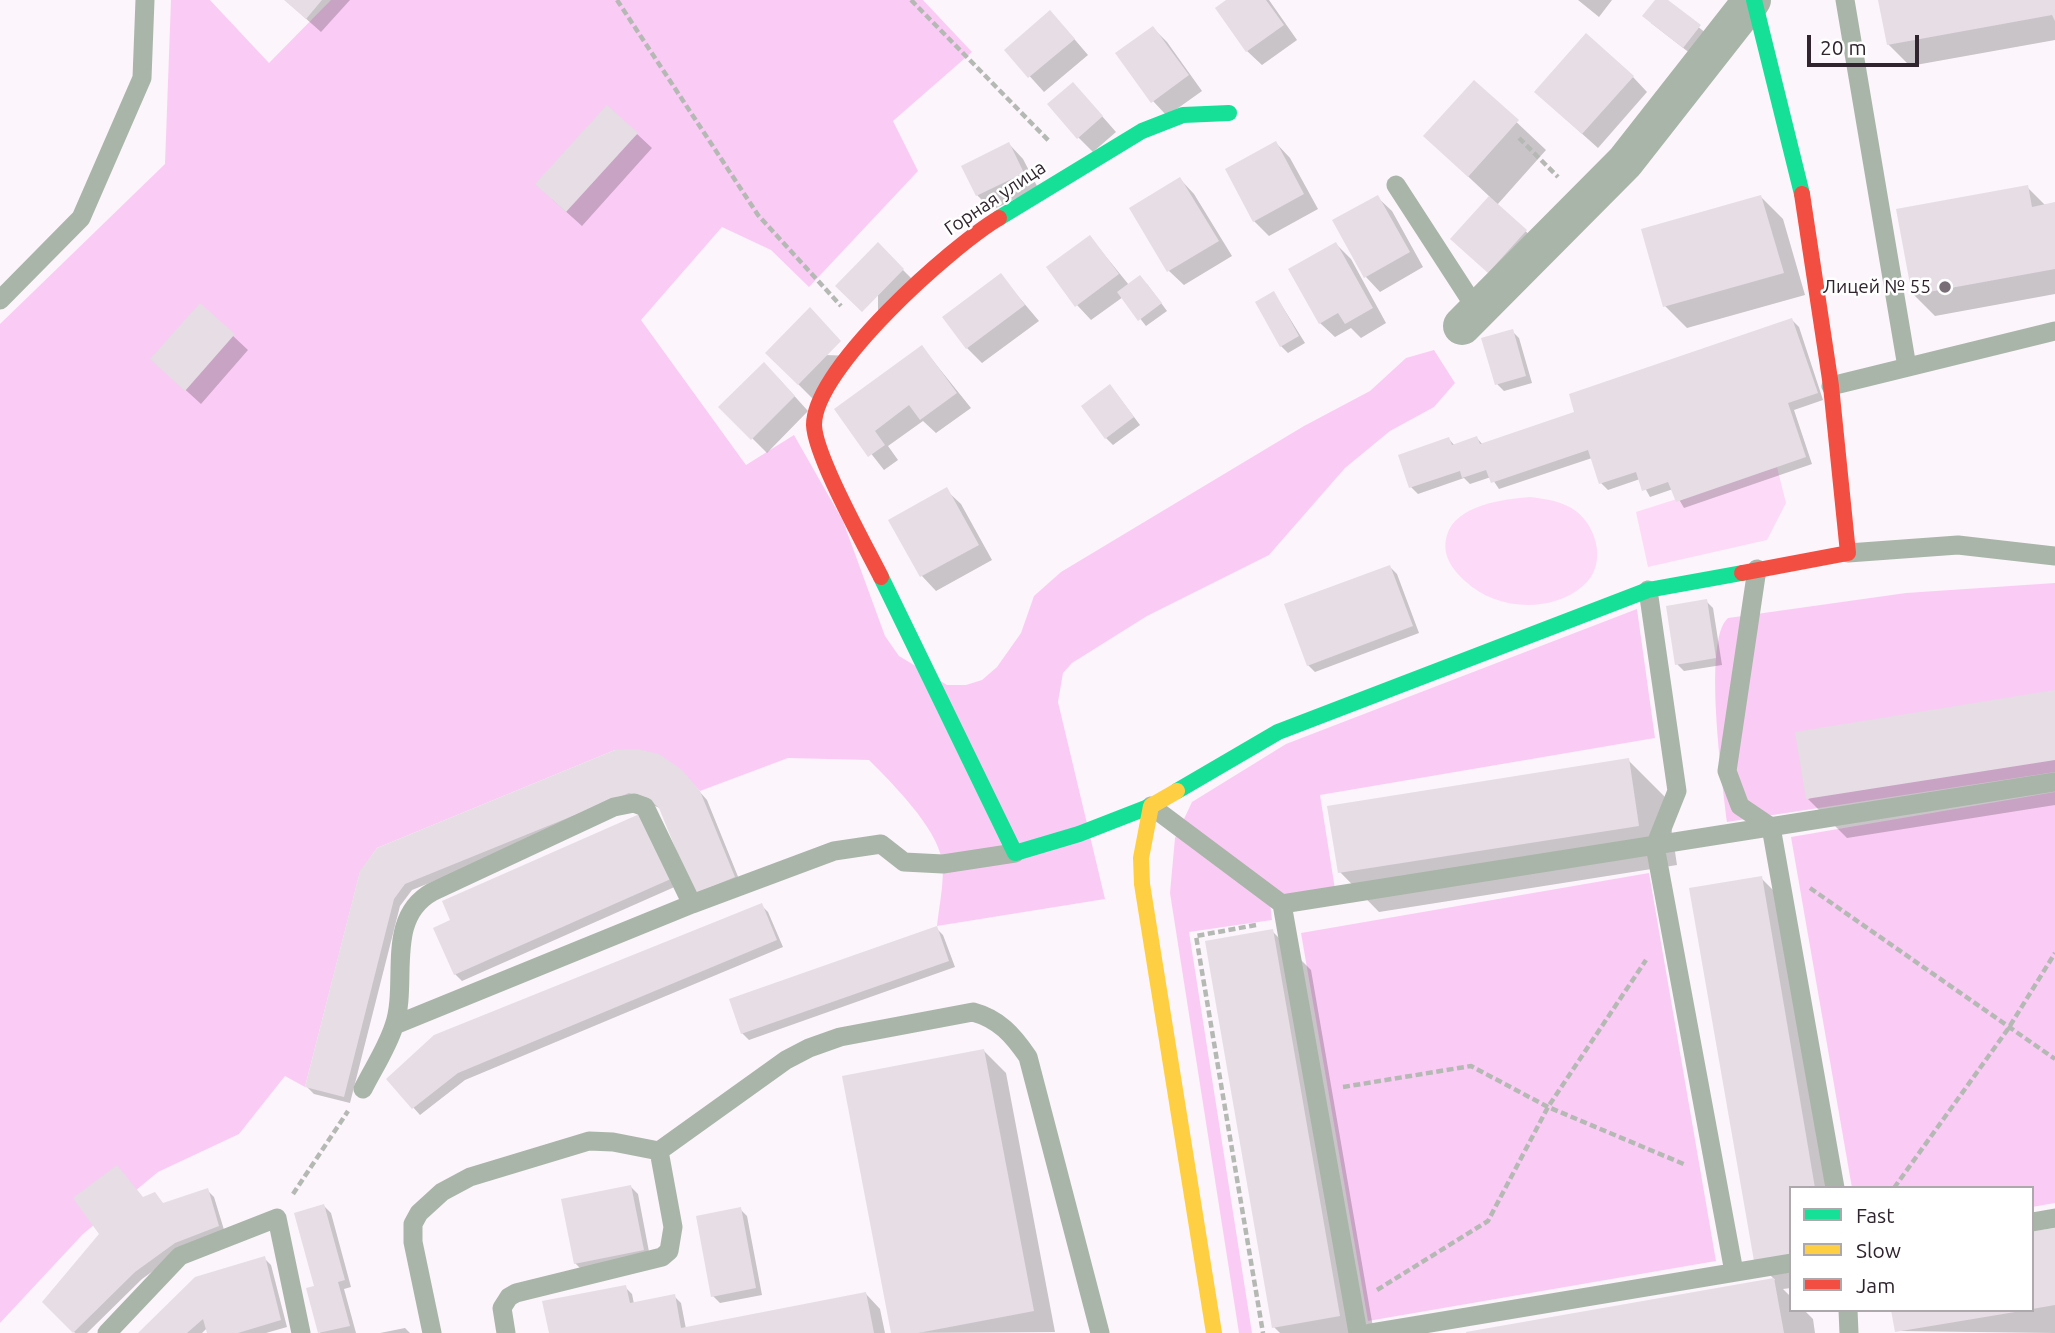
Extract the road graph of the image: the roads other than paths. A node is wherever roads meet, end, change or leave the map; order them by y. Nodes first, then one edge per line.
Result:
1 (145, 0) edge
2 (1753, 0) edge
3 (1845, 0) edge
4 (1230, 113) dead end
5 (1396, 185) dead end
6 (0, 300) edge
7 (1470, 318) joint
8 (2055, 331) edge
9 (1907, 367) junction
10 (1831, 386) junction
11 (1848, 552) junction
12 (2055, 556) edge
13 (1757, 569) junction
14 (1648, 590) junction
15 (2055, 782) edge
16 (1151, 806) junction
17 (1771, 827) junction
18 (1655, 846) junction
19 (1015, 853) junction
20 (692, 904) junction
21 (1283, 912) junction
22 (395, 1025) junction
23 (363, 1089) road end
24 (659, 1151) junction
25 (1835, 1186) edge
26 (2055, 1218) edge
27 (2034, 1222) edge
28 (1789, 1263) edge
29 (1734, 1272) junction
30 (1848, 1312) edge
31 (107, 1333) edge
32 (301, 1333) edge
33 (432, 1333) edge
34 (506, 1333) edge
35 (1100, 1333) edge
36 (1214, 1333) edge
37 (1358, 1333) edge
38 (1370, 1333) edge
39 (1849, 1333) edge

1 - 6 lane
2 - 7 street
2 - 10 street
3 - 9 lane
4 - 19 street, Горная улица
5 - 7 lane
8 - 9 lane
9 - 10 lane
10 - 11 street
11 - 12 lane
11 - 13 street
13 - 14 street
13 - 17 lane
14 - 16 street
14 - 18 lane
15 - 17 lane
16 - 19 street
16 - 21 lane
16 - 36 street
17 - 18 lane
17 - 25 lane
18 - 21 lane
18 - 29 lane
19 - 20 lane
20 - 22 lane
20 - 22 lane
21 - 37 lane
22 - 23 lane
24 - 33 lane
24 - 34 lane
24 - 35 lane
26 - 27 lane
28 - 29 lane
29 - 38 lane
30 - 39 lane
31 - 32 lane

